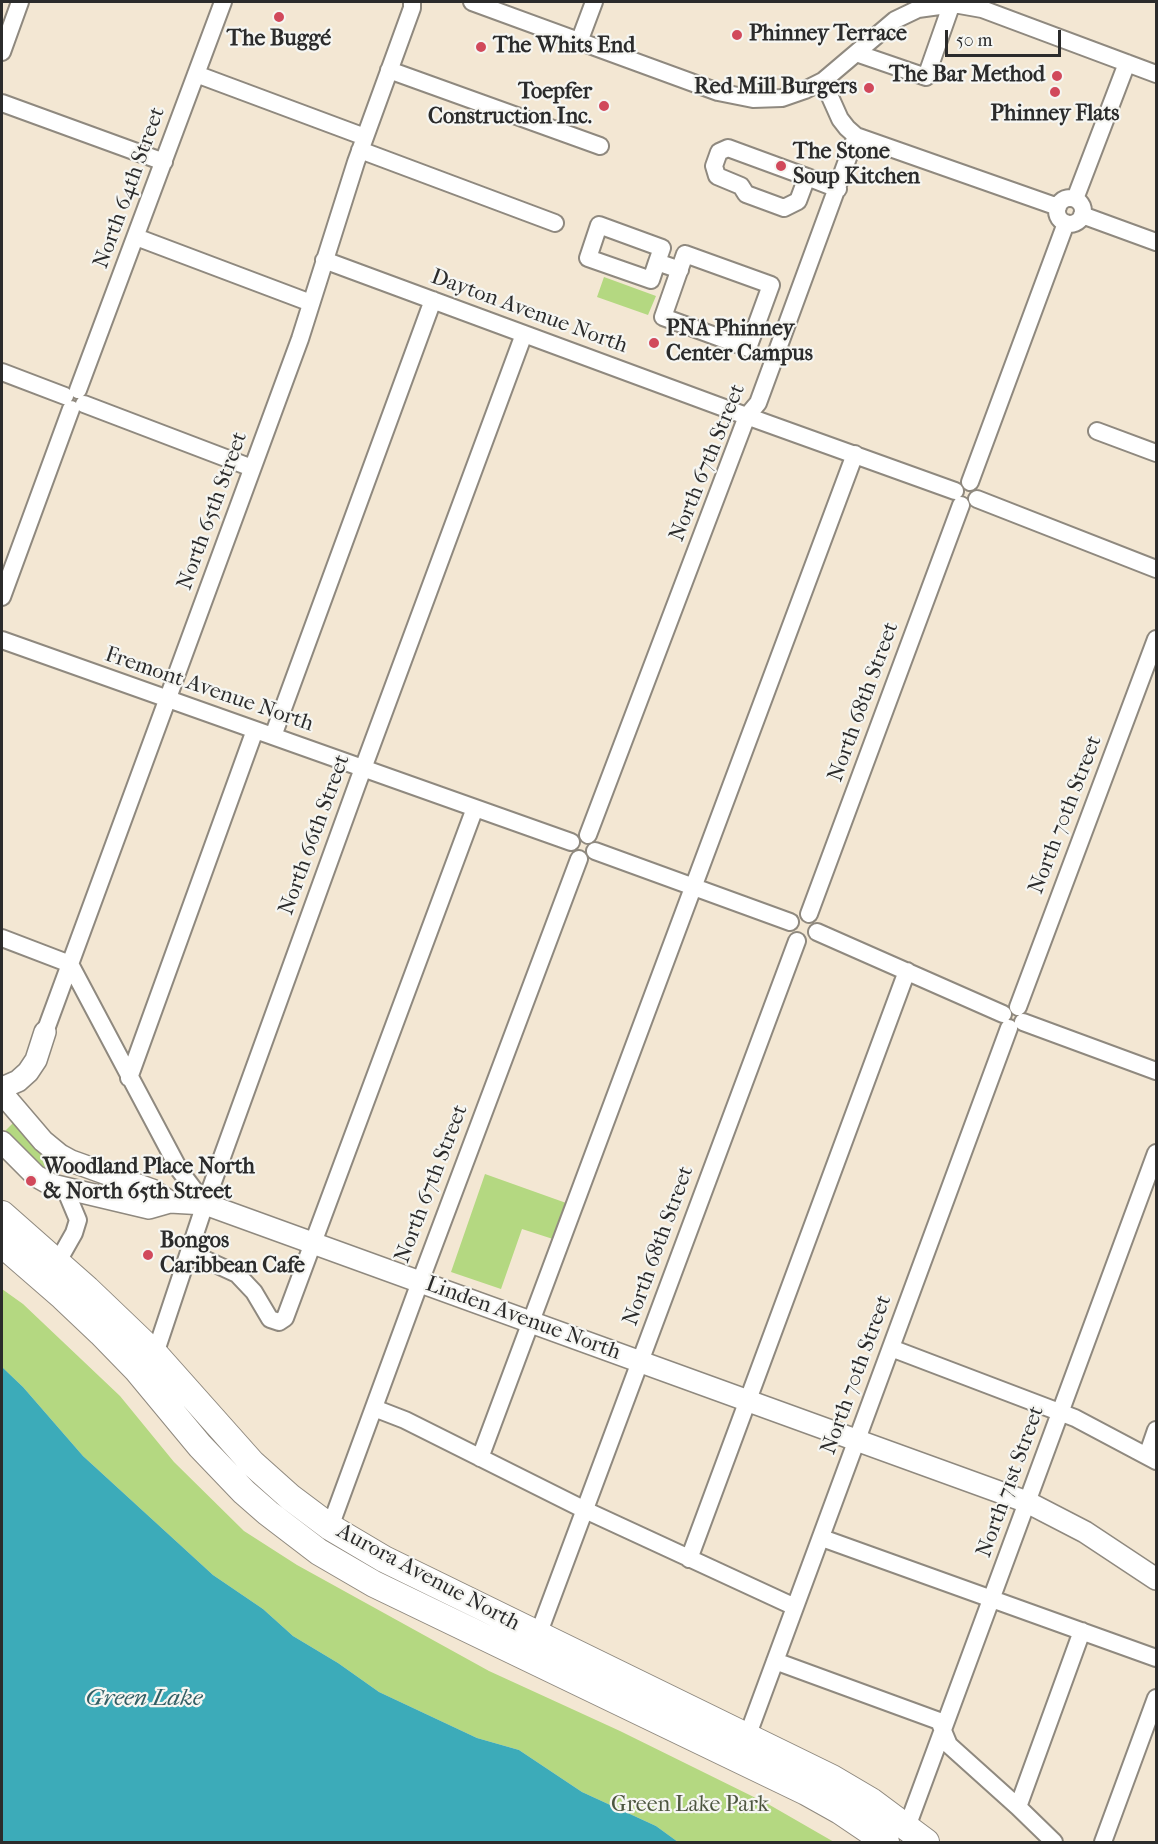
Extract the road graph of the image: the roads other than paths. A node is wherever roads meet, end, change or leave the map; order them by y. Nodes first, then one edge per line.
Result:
1 (20, 2) edge
2 (223, 2) edge
3 (412, 2) edge
4 (472, 2) edge
5 (594, 2) edge
6 (951, 6) junction
7 (906, 7) edge
8 (579, 42) junction
9 (2, 52) edge
10 (856, 52) junction
11 (1127, 63) junction
12 (389, 70) junction
13 (196, 74) junction
14 (1156, 74) edge
15 (823, 81) junction
16 (2, 103) edge
17 (856, 136) junction
18 (362, 144) junction
19 (600, 146) dead end
20 (164, 162) junction
21 (807, 177) junction
22 (838, 189) junction
23 (1058, 207) junction
24 (1079, 207) junction
25 (555, 223) dead end
26 (1066, 224) junction
27 (136, 237) junction
28 (1156, 242) edge
29 (324, 260) junction
30 (657, 262) dead end
31 (680, 270) junction
32 (769, 291) junction
33 (433, 300) junction
34 (311, 303) junction
35 (793, 308) junction
36 (525, 334) junction
37 (2, 372) edge
38 (75, 400) junction
39 (747, 416) junction
40 (1097, 431) dead end
41 (1156, 453) edge
42 (855, 454) junction
43 (252, 468) junction
44 (964, 498) junction
45 (1156, 568) edge
46 (2, 597) edge
47 (1156, 639) edge
48 (2, 640) edge
49 (168, 699) junction
50 (255, 730) junction
51 (273, 736) junction
52 (364, 768) junction
53 (475, 808) junction
54 (588, 834) junction
55 (571, 842) junction
56 (595, 850) junction
57 (579, 859) junction
58 (693, 887) junction
59 (809, 915) junction
60 (790, 922) junction
61 (817, 932) junction
62 (2, 938) edge
63 (797, 940) junction
64 (70, 964) junction
65 (907, 971) junction
66 (1013, 1018) junction
67 (45, 1032) junction
68 (1156, 1071) edge
69 (129, 1078) junction
70 (2, 1079) edge
71 (2, 1090) edge
72 (2, 1142) edge
73 (1156, 1153) edge
74 (70, 1161) junction
75 (65, 1190) junction
76 (170, 1202) junction
77 (205, 1204) junction
78 (2, 1214) edge
79 (2, 1244) edge
80 (314, 1244) junction
81 (189, 1252) junction
82 (57, 1263) junction
83 (420, 1282) junction
84 (531, 1323) junction
85 (891, 1348) junction
86 (155, 1354) junction
87 (640, 1362) junction
88 (746, 1402) junction
89 (374, 1408) junction
90 (1061, 1412) junction
91 (1156, 1430) edge
92 (857, 1441) junction
93 (480, 1458) junction
94 (1152, 1459) edge
95 (1028, 1502) junction
96 (585, 1510) junction
97 (330, 1527) junction
98 (822, 1538) junction
99 (689, 1559) junction
100 (1156, 1579) edge
101 (992, 1599) junction
102 (795, 1607) junction
103 (1082, 1631) junction
104 (538, 1635) junction
105 (1156, 1658) edge
106 (775, 1661) junction
107 (1156, 1698) edge
108 (943, 1731) junction
109 (747, 1737) junction
110 (1018, 1807) junction
111 (917, 1835) edge
112 (886, 1842) edge
113 (1054, 1842) edge
114 (1103, 1842) edge

1 - 9 street
2 - 13 street, North 64th Street
3 - 12 street, North 65th Street
4 - 8 street
5 - 8 street
6 - 7 street
6 - 10 street
6 - 11 street
7 - 10 street
8 - 15 street
10 - 15 street
11 - 14 street
11 - 24 street
12 - 18 street, North 65th Street
12 - 19 street
13 - 18 street
13 - 20 street, North 64th Street
15 - 17 street
16 - 20 street
17 - 22 street, North 67th Street
17 - 23 street
18 - 25 street
18 - 29 street, North 65th Street
20 - 27 street, North 64th Street
21 - 21 street
21 - 22 street
22 - 35 street, North 67th Street
23 - 24 street
23 - 26 street
24 - 26 street
24 - 28 street
26 - 44 street
27 - 34 street
27 - 38 street, North 64th Street
29 - 33 street, Dayton Avenue North
29 - 34 street, North 65th Street
30 - 31 street
31 - 32 street
31 - 32 street
32 - 35 street
33 - 36 street, Dayton Avenue North
33 - 51 street
34 - 43 street, North 65th Street
35 - 39 street, North 67th Street
36 - 39 street, Dayton Avenue North
36 - 52 street, North 66th Street
37 - 38 street
38 - 43 street
38 - 46 street, North 64th Street
39 - 42 street, Dayton Avenue North
39 - 54 street, North 67th Street
40 - 41 street
42 - 44 street, Dayton Avenue North
42 - 58 street
43 - 49 street, North 65th Street
44 - 45 street, Dayton Avenue North
44 - 59 street, North 68th Street
47 - 66 street, North 70th Street
48 - 49 street, Fremont Avenue North
49 - 50 street, Fremont Avenue North
49 - 64 street, North 65th Street
50 - 51 street, Fremont Avenue North
50 - 69 street
51 - 52 street, Fremont Avenue North
52 - 53 street, Fremont Avenue North
52 - 77 street, North 66th Street
53 - 55 street, Fremont Avenue North
53 - 80 street
54 - 55 street
54 - 56 street
55 - 57 street
56 - 57 street
56 - 58 street
57 - 83 street, North 67th Street
58 - 60 street
58 - 84 street
59 - 60 street
59 - 61 street
60 - 63 street
61 - 63 street
61 - 65 street
62 - 64 street
63 - 87 street, North 68th Street
64 - 67 street, North 65th Street
64 - 69 street
65 - 66 street
65 - 88 street
66 - 68 street
66 - 85 street, North 70th Street
67 - 70 main road
67 - 71 main road
69 - 77 street
71 - 74 main road
72 - 75 main road
73 - 90 street, North 71st Street
74 - 75 main road
74 - 76 main road
75 - 76 main road
75 - 82 street
76 - 77 main road, Linden Avenue North
77 - 80 main road, Linden Avenue North
77 - 81 street, North 66th Street
78 - 82 highway, Aurora Avenue North
79 - 112 highway, Aurora Avenue North
80 - 81 street
80 - 83 main road, Linden Avenue North
81 - 86 street, North 66th Street
82 - 86 highway, Aurora Avenue North
83 - 84 main road, Linden Avenue North
83 - 89 street, North 67th Street
84 - 87 main road, Linden Avenue North
84 - 93 street
85 - 90 street
85 - 92 street, North 70th Street
86 - 97 highway, Aurora Avenue North
87 - 88 main road, Linden Avenue North
87 - 96 street, North 68th Street
88 - 92 main road, Linden Avenue North
88 - 99 street
89 - 93 street
89 - 97 street, North 67th Street
90 - 94 street
90 - 95 street, North 71st Street
91 - 94 street
92 - 95 main road, Linden Avenue North
92 - 98 street, North 70th Street
93 - 96 street
95 - 100 main road, Linden Avenue North
95 - 101 street, North 71st Street
96 - 99 street
96 - 104 street, North 68th Street
97 - 104 highway, Aurora Avenue North
98 - 101 street
98 - 102 street, North 70th Street
99 - 102 street
101 - 103 street
101 - 108 street, North 71st Street
102 - 106 street, North 70th Street
103 - 105 street
103 - 110 street
104 - 109 highway, Aurora Avenue North
106 - 108 street
106 - 109 street, North 70th Street
107 - 114 street
108 - 110 street
108 - 111 street, North 71st Street
109 - 111 highway, Aurora Avenue North
110 - 113 street

